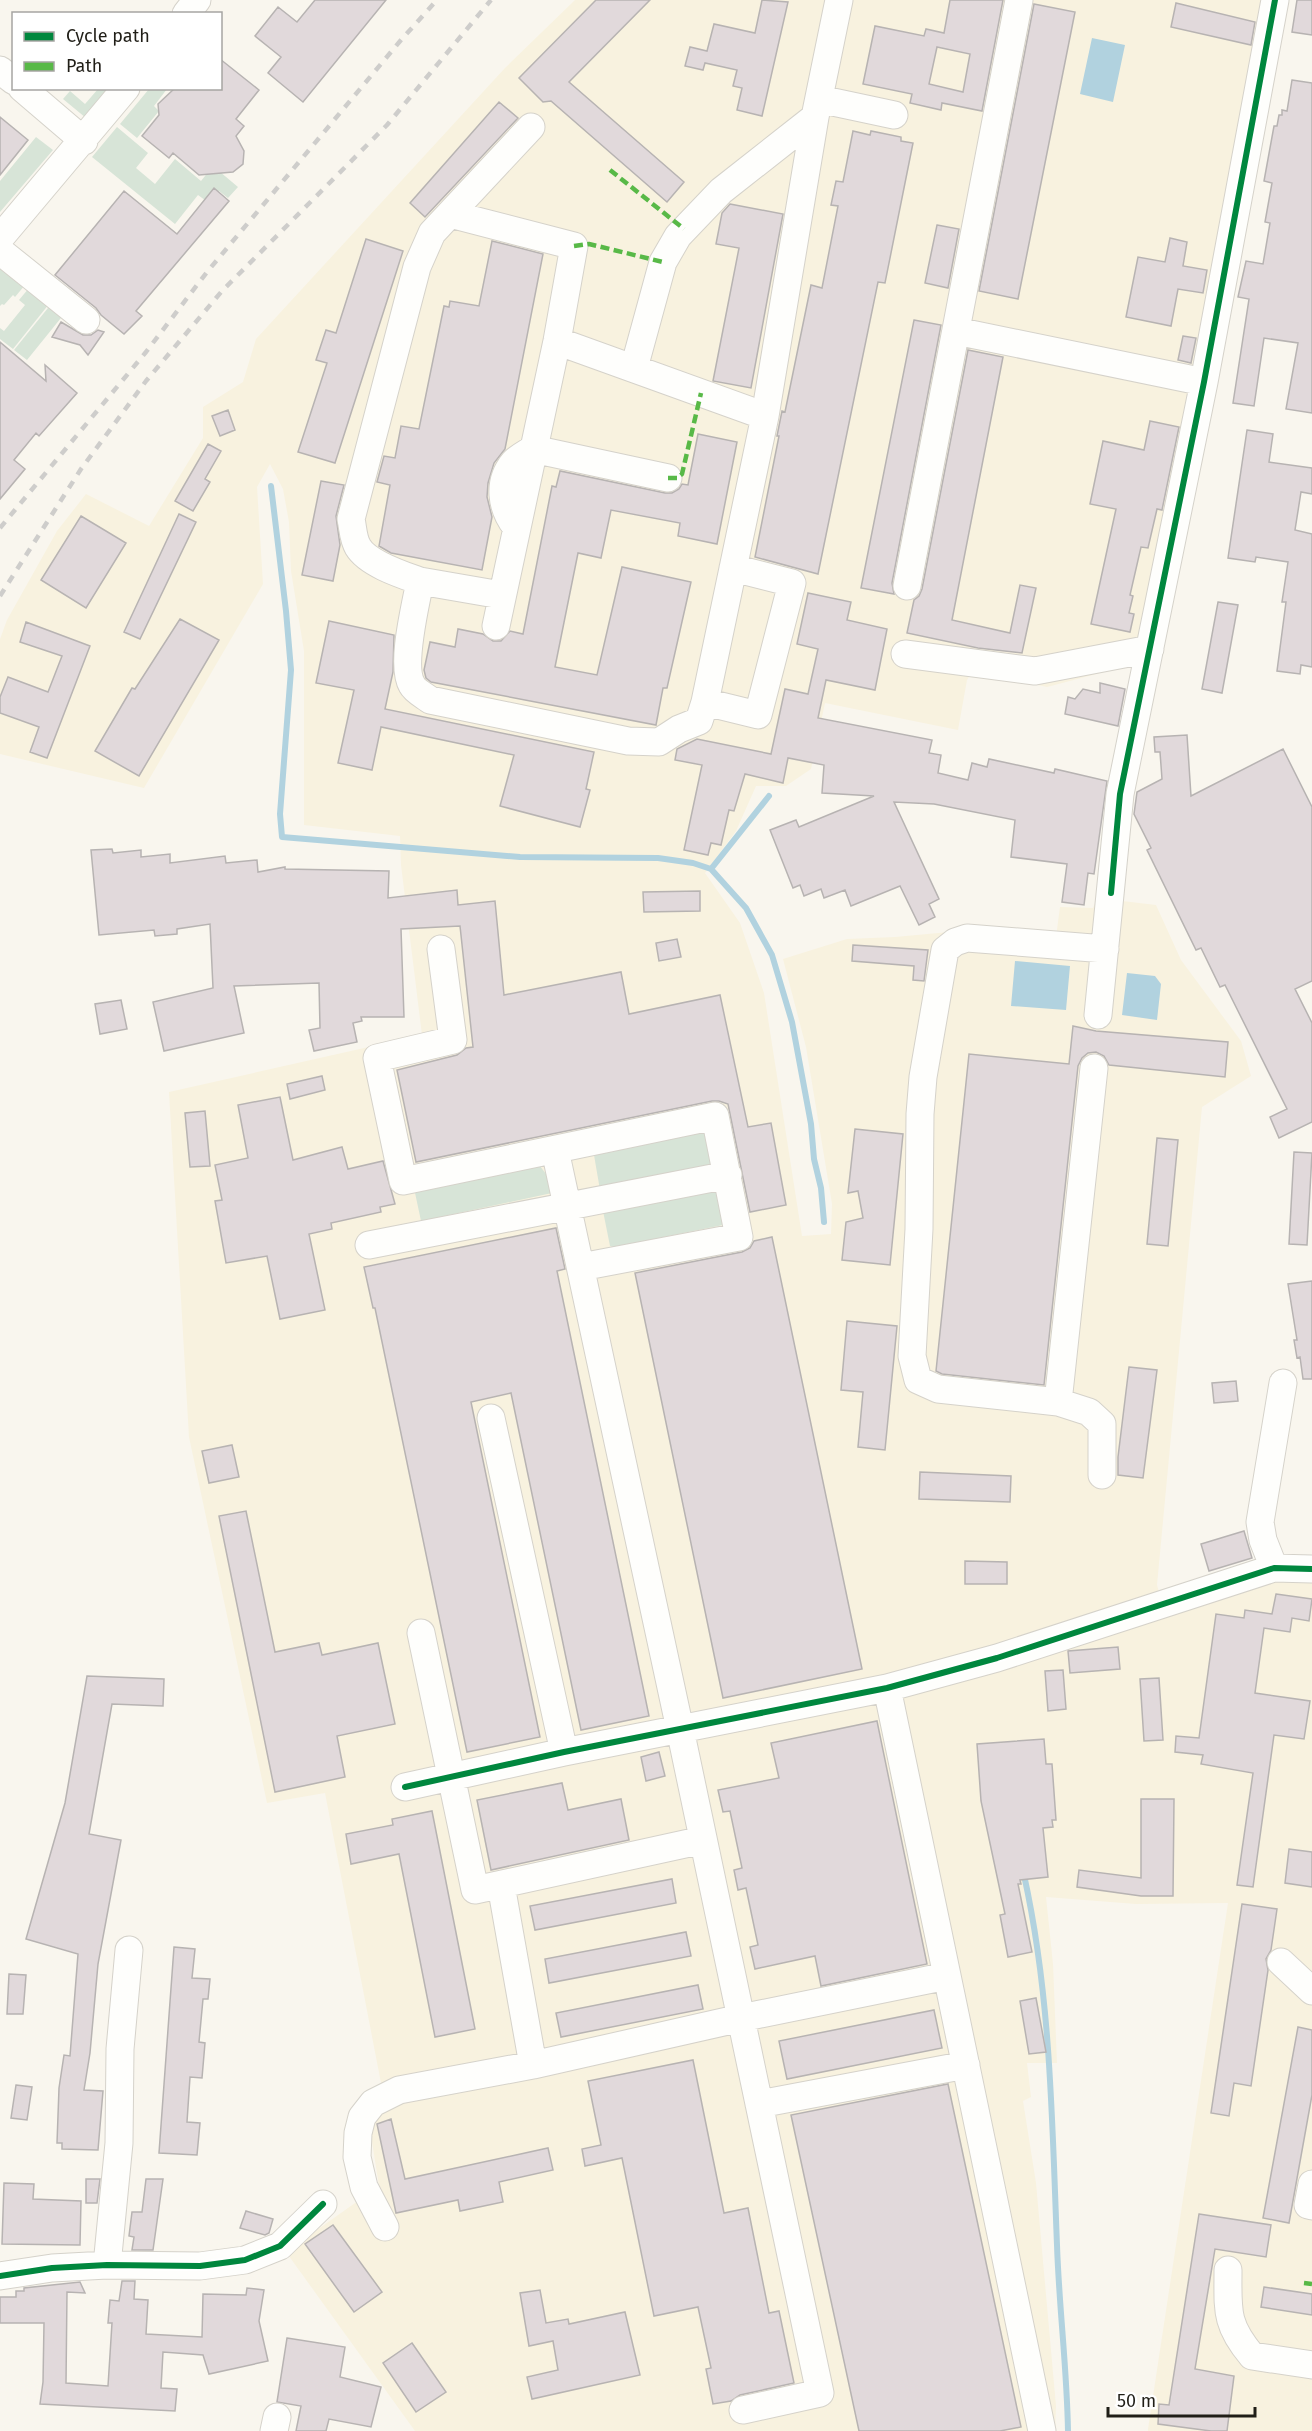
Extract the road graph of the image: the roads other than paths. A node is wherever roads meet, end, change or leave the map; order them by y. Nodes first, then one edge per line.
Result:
1 (197, 0) edge
2 (839, 0) edge
3 (1019, 0) edge
4 (1275, 0) edge
5 (188, 12) edge
6 (0, 70) edge
7 (12, 79) edge
8 (24, 90) edge
9 (124, 90) edge
10 (817, 108) junction
11 (894, 114) dead end
12 (531, 127) dead end
13 (84, 141) junction
14 (450, 214) junction
15 (0, 238) edge
16 (0, 251) edge
17 (86, 320) dead end
18 (956, 331) junction
19 (557, 340) junction
20 (634, 368) junction
21 (1196, 381) junction
22 (765, 416) junction
23 (533, 449) junction
24 (668, 478) dead end
25 (733, 568) junction
26 (420, 580) junction
27 (907, 586) dead end
28 (501, 595) junction
29 (496, 626) dead end
30 (1142, 650) junction
31 (905, 654) dead end
32 (705, 702) junction
33 (441, 949) dead end
34 (1105, 949) junction
35 (1098, 1015) dead end
36 (1094, 1068) dead end
37 (555, 1150) junction
38 (728, 1175) junction
39 (568, 1207) junction
40 (369, 1245) dead end
41 (581, 1268) junction
42 (1283, 1383) dead end
43 (1058, 1402) junction
44 (490, 1418) dead end
45 (1102, 1475) dead end
46 (1275, 1568) junction
47 (1312, 1569) edge
48 (421, 1633) dead end
49 (887, 1688) junction
50 (680, 1729) junction
51 (564, 1752) junction
52 (451, 1777) junction
53 (405, 1787) dead end
54 (704, 1840) junction
55 (501, 1885) junction
56 (129, 1950) dead end
57 (1281, 1962) dead end
58 (947, 1977) junction
59 (1312, 1991) edge
60 (741, 2018) junction
61 (533, 2064) junction
62 (966, 2064) junction
63 (759, 2104) junction
64 (1312, 2184) edge
65 (323, 2204) dead end
66 (1312, 2206) edge
67 (385, 2227) dead end
68 (107, 2265) junction
69 (1228, 2270) dead end
70 (0, 2276) edge
71 (1312, 2365) edge
72 (743, 2410) dead end
73 (1042, 2431) edge

1 - 5 street
2 - 10 street
3 - 18 street
4 - 21 street
6 - 7 street
8 - 13 street
9 - 13 street
10 - 11 street
10 - 20 street
10 - 22 street
12 - 14 street
13 - 15 street
14 - 19 street
14 - 26 street
16 - 17 street
18 - 21 street
18 - 27 street
19 - 20 street
19 - 23 street
20 - 22 street
21 - 30 street
22 - 25 street
23 - 24 street
23 - 28 street
25 - 32 street
25 - 32 street
26 - 28 street
26 - 32 street
28 - 29 street
30 - 31 street
30 - 34 street
33 - 37 street
34 - 35 street
34 - 43 street
36 - 43 street
37 - 38 street
37 - 39 street
38 - 39 street
38 - 41 street
39 - 40 street
39 - 41 street
41 - 50 street
42 - 46 street
43 - 45 street
44 - 51 street
46 - 47 street
46 - 49 street
48 - 52 street
49 - 50 street
49 - 58 street
50 - 51 street
50 - 54 street
51 - 52 street
52 - 53 street
52 - 55 street
54 - 55 street
54 - 60 street
55 - 61 street
56 - 68 street
57 - 59 street
58 - 60 street
58 - 62 street
60 - 61 street
60 - 63 street
61 - 67 street
62 - 63 street
62 - 73 street
63 - 72 street
64 - 66 street
65 - 68 street
68 - 70 street
69 - 71 street

